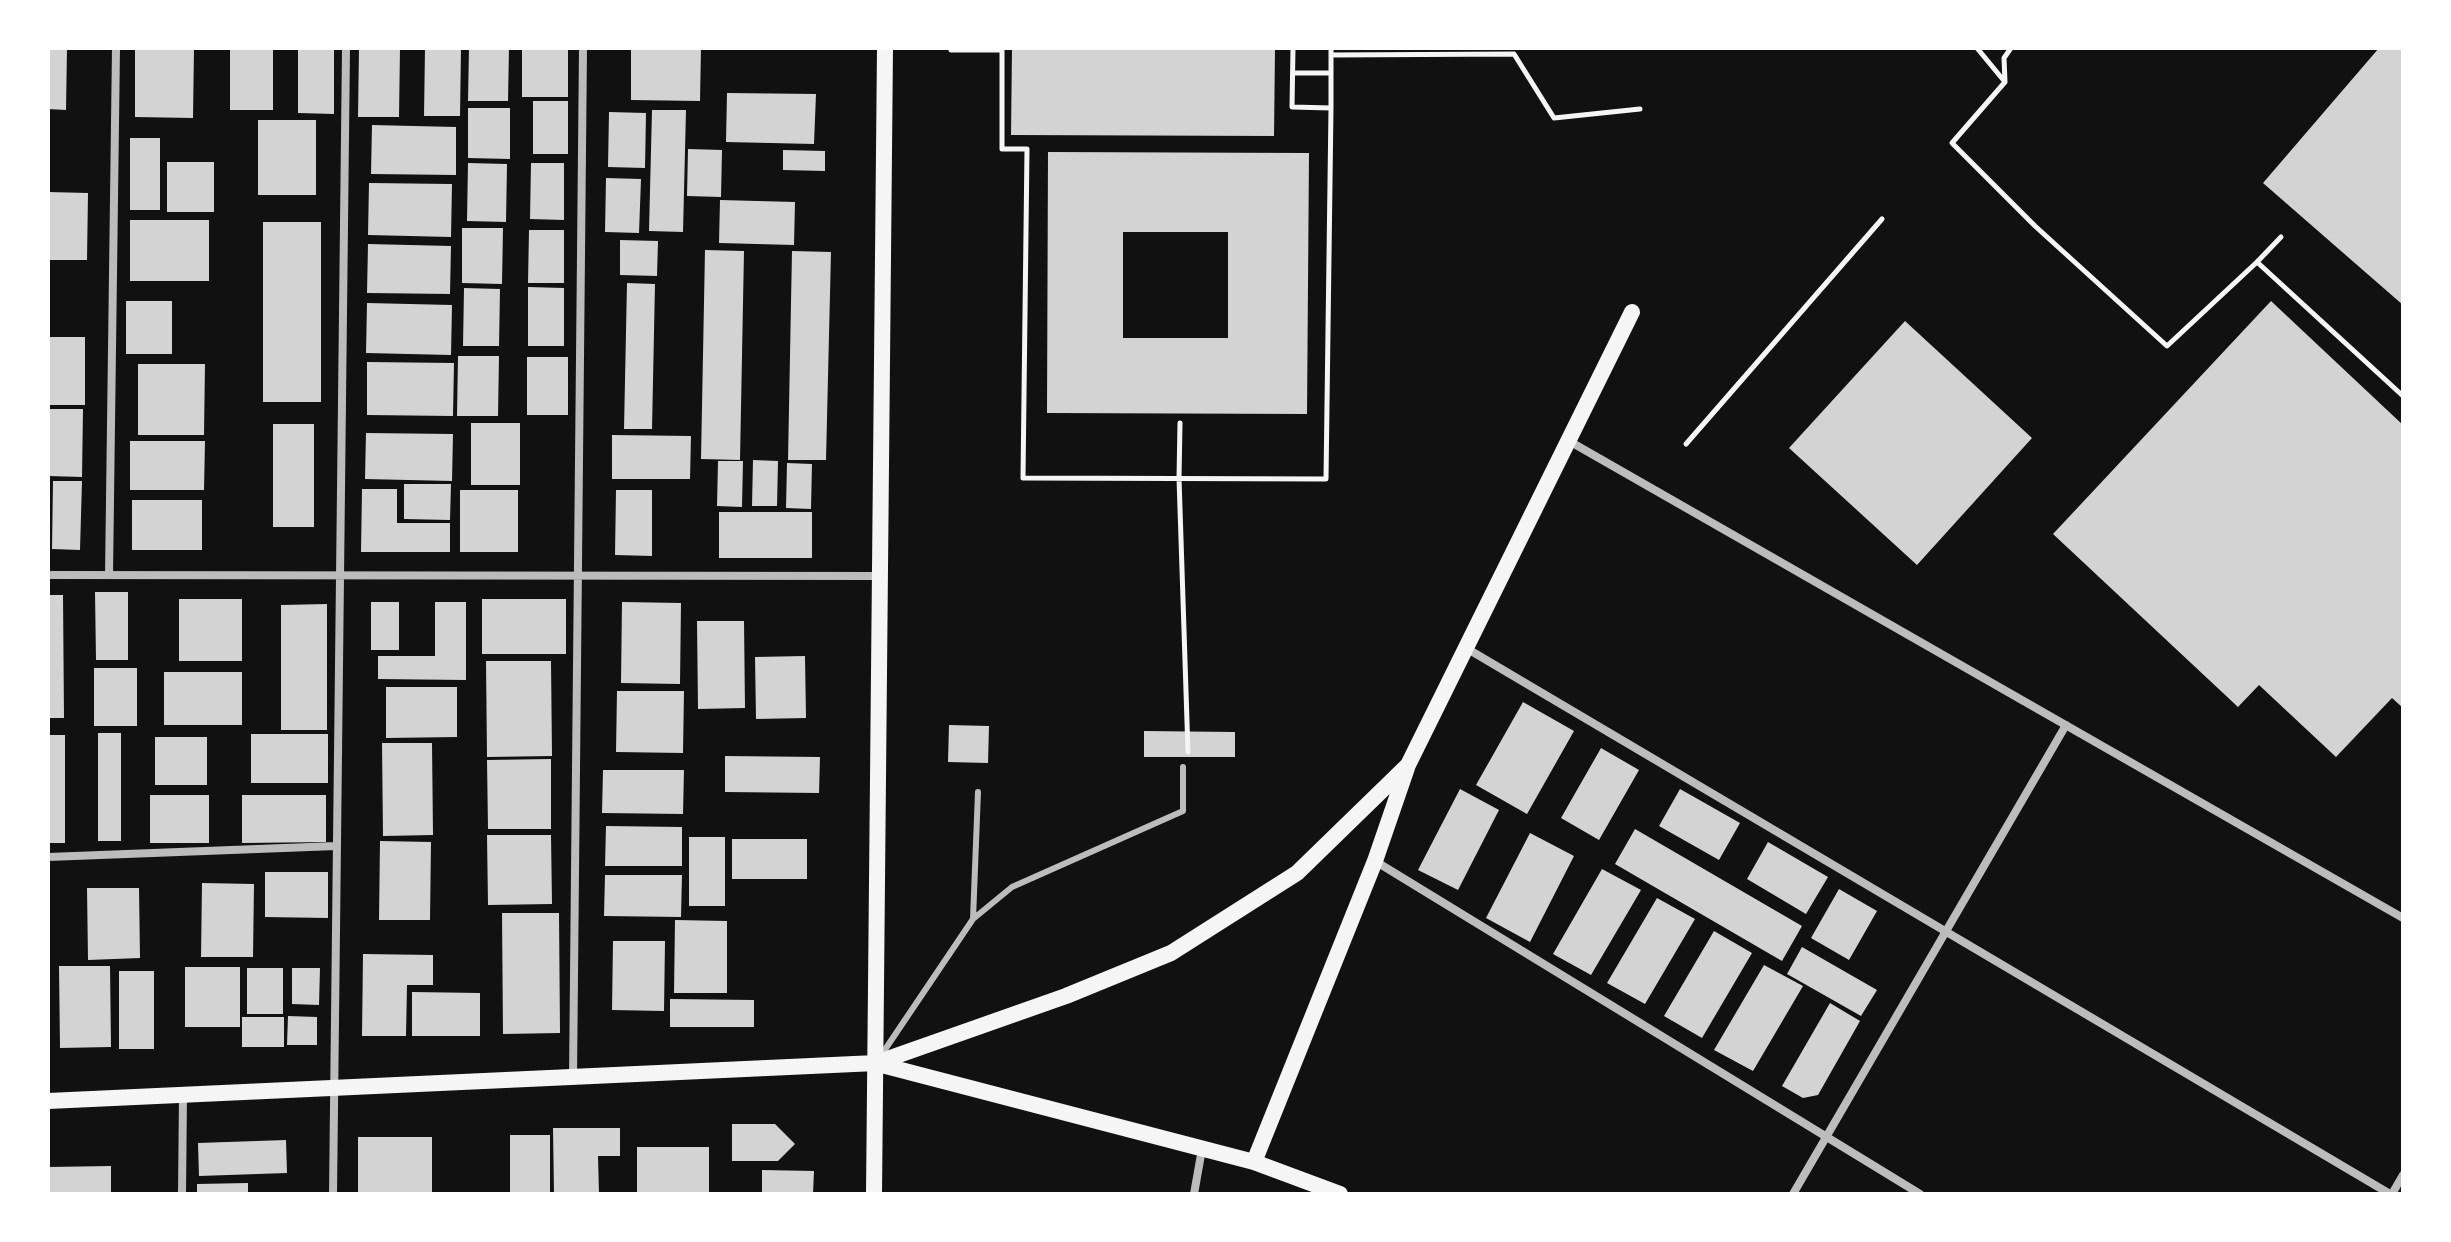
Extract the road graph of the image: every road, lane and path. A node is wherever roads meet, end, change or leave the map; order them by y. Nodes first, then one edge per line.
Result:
1 (116, 48) edge
2 (346, 48) edge
3 (583, 48) edge
4 (885, 48) edge
5 (1293, 48) edge
6 (1977, 48) edge
7 (2011, 48) edge
8 (1002, 49) edge
9 (951, 50) dead end
10 (1331, 52) edge
11 (1293, 73) junction
12 (1331, 73) junction
13 (2005, 82) junction
14 (1331, 108) junction
15 (1640, 109) dead end
16 (1882, 219) dead end
17 (2281, 237) dead end
18 (2257, 262) junction
19 (1632, 312) dead end
20 (2403, 396) edge
21 (1180, 423) dead end
22 (1569, 440) junction
23 (1686, 444) dead end
24 (1179, 478) junction
25 (48, 575) edge
26 (109, 575) junction
27 (339, 575) junction
28 (578, 575) junction
29 (881, 576) junction
30 (1466, 648) junction
31 (2066, 725) junction
32 (1188, 757) dead end
33 (1408, 765) junction
34 (1183, 767) dead end
35 (978, 792) dead end
36 (336, 846) junction
37 (48, 857) edge
38 (1375, 861) junction
39 (2403, 918) edge
40 (973, 919) junction
41 (1945, 933) junction
42 (876, 1063) junction
43 (573, 1077) junction
44 (333, 1088) junction
45 (183, 1095) junction
46 (48, 1101) edge
47 (1826, 1138) junction
48 (1203, 1148) junction
49 (1254, 1162) junction
50 (2403, 1175) edge
51 (182, 1194) edge
52 (333, 1194) edge
53 (874, 1194) edge
54 (1194, 1194) edge
55 (1340, 1194) edge
56 (1793, 1194) edge
57 (1920, 1194) edge
58 (2391, 1194) edge

1 - 26 street
2 - 27 street
3 - 28 street
4 - 29 main road
5 - 11 path
6 - 13 path
7 - 13 path
8 - 9 path
8 - 24 path
10 - 12 path
10 - 15 path
11 - 12 path
11 - 14 path
12 - 14 path
13 - 18 path
14 - 24 path
16 - 23 path
17 - 18 path
18 - 20 path
19 - 22 main road
21 - 24 path
22 - 30 main road
22 - 31 street
24 - 32 path
25 - 26 street
26 - 27 street
27 - 28 street
27 - 36 street
28 - 29 street
28 - 43 street
29 - 42 main road
30 - 33 main road
30 - 41 street
31 - 39 street
31 - 41 street
33 - 38 main road
33 - 42 main road
34 - 40 lane
35 - 40 lane
36 - 37 street
36 - 44 street
38 - 47 street
38 - 49 main road
40 - 42 lane
41 - 47 street
41 - 58 street
42 - 43 main road
42 - 48 main road
42 - 53 main road
43 - 44 main road
44 - 45 main road
44 - 52 street
45 - 46 main road
45 - 51 street
47 - 56 street
47 - 57 street
48 - 49 main road
48 - 54 street
49 - 55 main road
50 - 58 street

